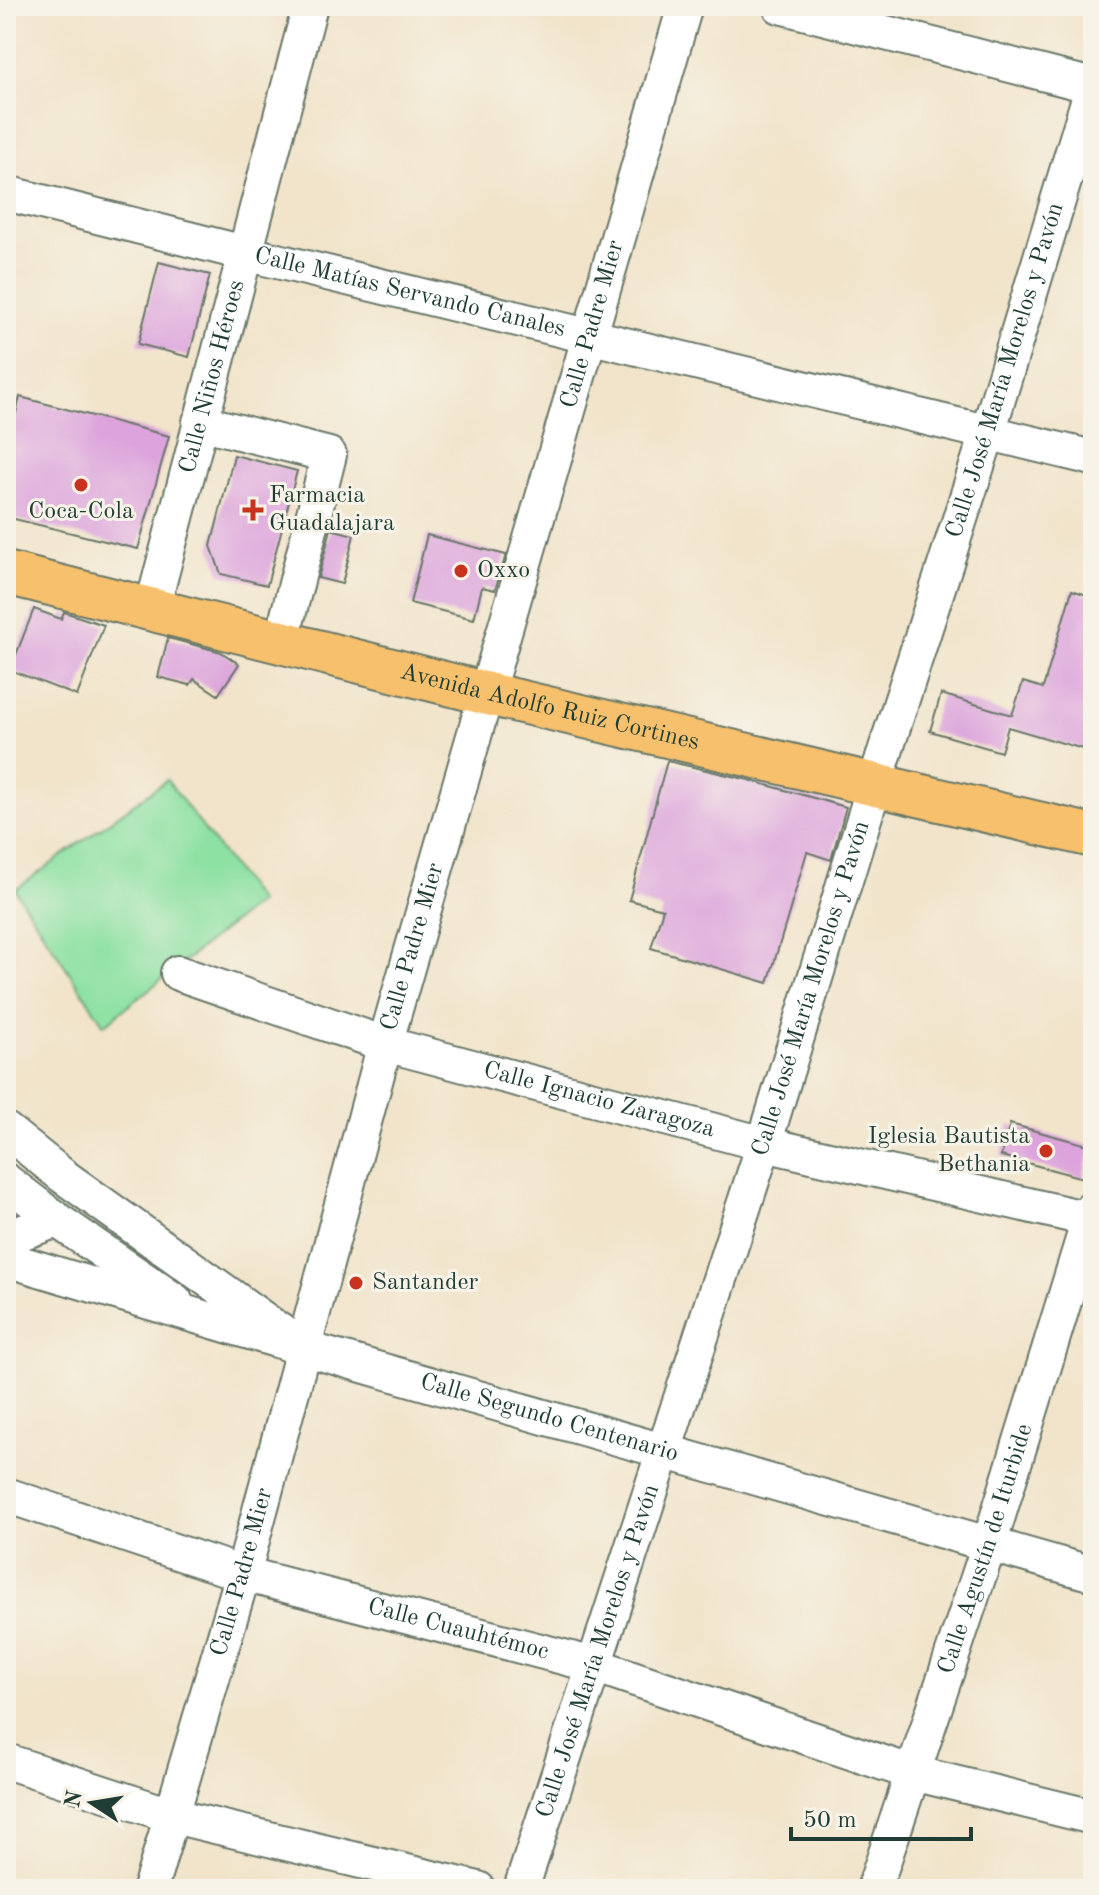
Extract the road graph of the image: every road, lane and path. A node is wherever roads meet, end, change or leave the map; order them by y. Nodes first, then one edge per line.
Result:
1 (310, 6) edge
2 (685, 6) edge
3 (780, 6) edge
4 (1093, 85) edge
5 (6, 193) edge
6 (244, 253) junction
7 (591, 336) junction
8 (200, 422) junction
9 (988, 432) junction
10 (1093, 458) edge
11 (6, 573) edge
12 (152, 609) junction
13 (281, 643) junction
14 (488, 694) junction
15 (875, 783) junction
16 (1093, 836) edge
17 (178, 973) dead end
18 (385, 1044) junction
19 (6, 1130) edge
20 (764, 1144) junction
21 (6, 1181) edge
22 (1092, 1215) edge
23 (57, 1220) junction
24 (6, 1238) edge
25 (6, 1259) edge
26 (198, 1317) junction
27 (303, 1348) junction
28 (664, 1451) junction
29 (6, 1495) edge
30 (989, 1545) junction
31 (243, 1574) junction
32 (1093, 1574) edge
33 (594, 1665) junction
34 (6, 1761) edge
35 (913, 1773) junction
36 (173, 1816) junction
37 (1093, 1817) edge
38 (150, 1889) edge
39 (478, 1889) edge
40 (521, 1889) edge
41 (874, 1889) edge

1 - 6 street, Calle Niños Héroes
2 - 7 street, Calle Padre Mier
3 - 4 street
4 - 9 street, Calle José María Morelos y Pavón
5 - 6 street, Calle Matías Servando Canales
6 - 7 street, Calle Matías Servando Canales
6 - 8 street, Calle Niños Héroes
7 - 9 street, Calle Matías Servando Canales
7 - 14 street, Calle Padre Mier
8 - 12 street, Calle Niños Héroes
8 - 13 street
9 - 10 street, Calle Matías Servando Canales
9 - 15 street, Calle José María Morelos y Pavón
11 - 12 main road, Avenida Adolfo Ruiz Cortines
12 - 13 main road, Avenida Adolfo Ruiz Cortines
13 - 14 main road, Avenida Adolfo Ruiz Cortines
14 - 15 main road, Avenida Adolfo Ruiz Cortines
14 - 18 street, Calle Padre Mier
15 - 16 main road, Avenida Adolfo Ruiz Cortines
15 - 20 street, Calle José María Morelos y Pavón
17 - 18 street, Calle Ignacio Zaragoza
18 - 20 street, Calle Ignacio Zaragoza
18 - 27 street, Calle Padre Mier
19 - 27 street
20 - 22 street, Calle Ignacio Zaragoza
20 - 28 street, Calle José María Morelos y Pavón
21 - 23 street
22 - 30 street, Calle Agustín de Iturbide
23 - 24 street
23 - 26 street
25 - 26 street, Calle Segundo Centenario
26 - 27 street, Calle Segundo Centenario
27 - 28 street, Calle Segundo Centenario
27 - 31 street, Calle Padre Mier
28 - 30 street, Calle Segundo Centenario
28 - 33 street, Calle José María Morelos y Pavón
29 - 31 street, Calle Cuauhtémoc
30 - 32 street, Calle Segundo Centenario
30 - 35 street, Calle Agustín de Iturbide
31 - 33 street, Calle Cuauhtémoc
31 - 36 street, Calle Padre Mier
33 - 35 street, Calle Cuauhtémoc
33 - 40 street, Calle José María Morelos y Pavón
34 - 36 street
35 - 37 street, Calle Cuauhtémoc
35 - 41 street, Calle Agustín de Iturbide
36 - 38 street, Calle Padre Mier
36 - 39 street

